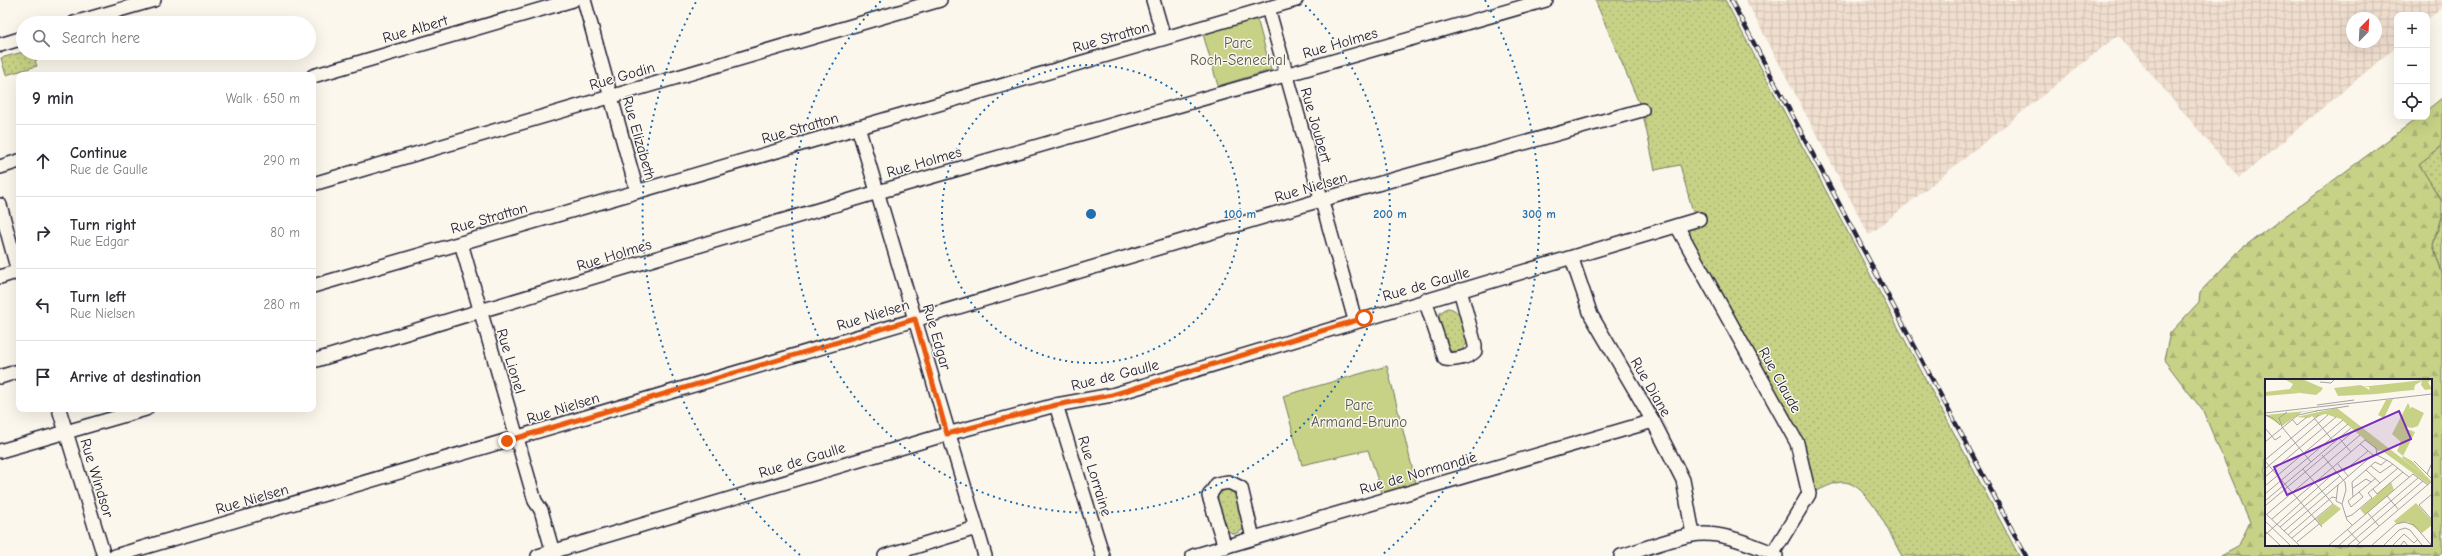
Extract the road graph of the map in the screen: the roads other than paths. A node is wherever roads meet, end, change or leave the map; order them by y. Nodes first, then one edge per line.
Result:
1 (154, 0) edge
2 (573, 0) edge
3 (584, 0) edge
4 (940, 0) edge
5 (1152, 0) edge
6 (1296, 0) edge
7 (1546, 0) edge
8 (1268, 8) junction
9 (98, 16) edge
10 (1164, 38) junction
11 (16, 40) edge
12 (0, 45) edge
13 (316, 75) edge
14 (1286, 75) junction
15 (611, 96) junction
16 (1642, 110) dead end
17 (858, 127) junction
18 (16, 162) edge
19 (0, 167) edge
20 (316, 183) edge
21 (637, 191) junction
22 (878, 192) junction
23 (1321, 200) junction
24 (0, 205) edge
25 (1699, 219) dead end
26 (1677, 226) junction
27 (461, 243) junction
28 (1572, 259) junction
29 (16, 262) edge
30 (16, 274) edge
31 (0, 277) edge
32 (316, 285) edge
33 (1460, 290) junction
34 (1426, 300) junction
35 (480, 312) junction
36 (915, 319) junction
37 (1355, 320) junction
38 (316, 359) edge
39 (16, 372) edge
40 (0, 377) edge
41 (1056, 405) junction
42 (60, 412) edge
43 (136, 412) edge
44 (1652, 421) junction
45 (66, 432) junction
46 (947, 434) junction
47 (518, 438) junction
48 (0, 452) edge
49 (976, 528) junction
50 (1693, 534) junction
51 (1253, 538) junction
52 (1224, 547) junction
53 (554, 554) edge
54 (1775, 554) edge
55 (104, 556) edge
56 (115, 556) edge
57 (538, 556) edge
58 (885, 556) edge
59 (985, 556) edge
60 (1103, 556) edge
61 (1193, 556) edge
62 (1621, 556) edge

1 - 9 street
2 - 13 street, Rue Albert
3 - 15 street, Rue Elizabeth
4 - 15 street, Rue Godin
5 - 10 street
6 - 8 street, Rue Stratton
7 - 14 street, Rue Holmes
8 - 10 street, Rue Stratton
8 - 14 street, Rue Joubert
10 - 17 street, Rue Stratton
11 - 12 street
14 - 22 street, Rue Holmes
14 - 23 street, Rue Joubert
15 - 20 street, Rue Godin
15 - 21 street, Rue Elizabeth
16 - 23 street, Rue Nielsen
17 - 21 street, Rue Stratton
17 - 22 street, Rue Edgar
18 - 19 street
21 - 27 street, Rue Stratton
22 - 35 street, Rue Holmes
22 - 36 street, Rue Edgar
23 - 36 street, Rue Nielsen
23 - 37 street, Rue Joubert
24 - 29 street
25 - 26 street, Rue de Gaulle
26 - 28 street, Rue de Gaulle
26 - 54 street, Rue Claude
27 - 32 street, Rue Stratton
27 - 35 street, Rue Lionel
28 - 33 street, Rue de Gaulle
28 - 44 street, Rue Diane
30 - 31 street
33 - 34 street, Rue de Gaulle
33 - 34 street
34 - 37 street, Rue de Gaulle
35 - 38 street, Rue Holmes
35 - 47 street, Rue Lionel
36 - 46 street, Rue Edgar
36 - 47 street, Rue Nielsen
37 - 41 street, Rue de Gaulle
39 - 40 street
41 - 46 street, Rue de Gaulle
41 - 60 street, Rue Lorraine
42 - 45 street, Rue Windsor
43 - 45 street
44 - 50 street, Rue Diane
44 - 51 street, Rue de Normandie
45 - 48 street
45 - 55 street, Rue Windsor
46 - 49 street, Rue Edgar
46 - 53 street, Rue de Gaulle
47 - 53 street, Rue Lionel
47 - 56 street, Rue Nielsen
49 - 58 street
49 - 59 street, Rue Edgar
50 - 54 street
50 - 62 street
51 - 52 street, Rue de Normandie
51 - 52 street
52 - 61 street, Rue de Normandie
53 - 57 street, Rue de Gaulle

